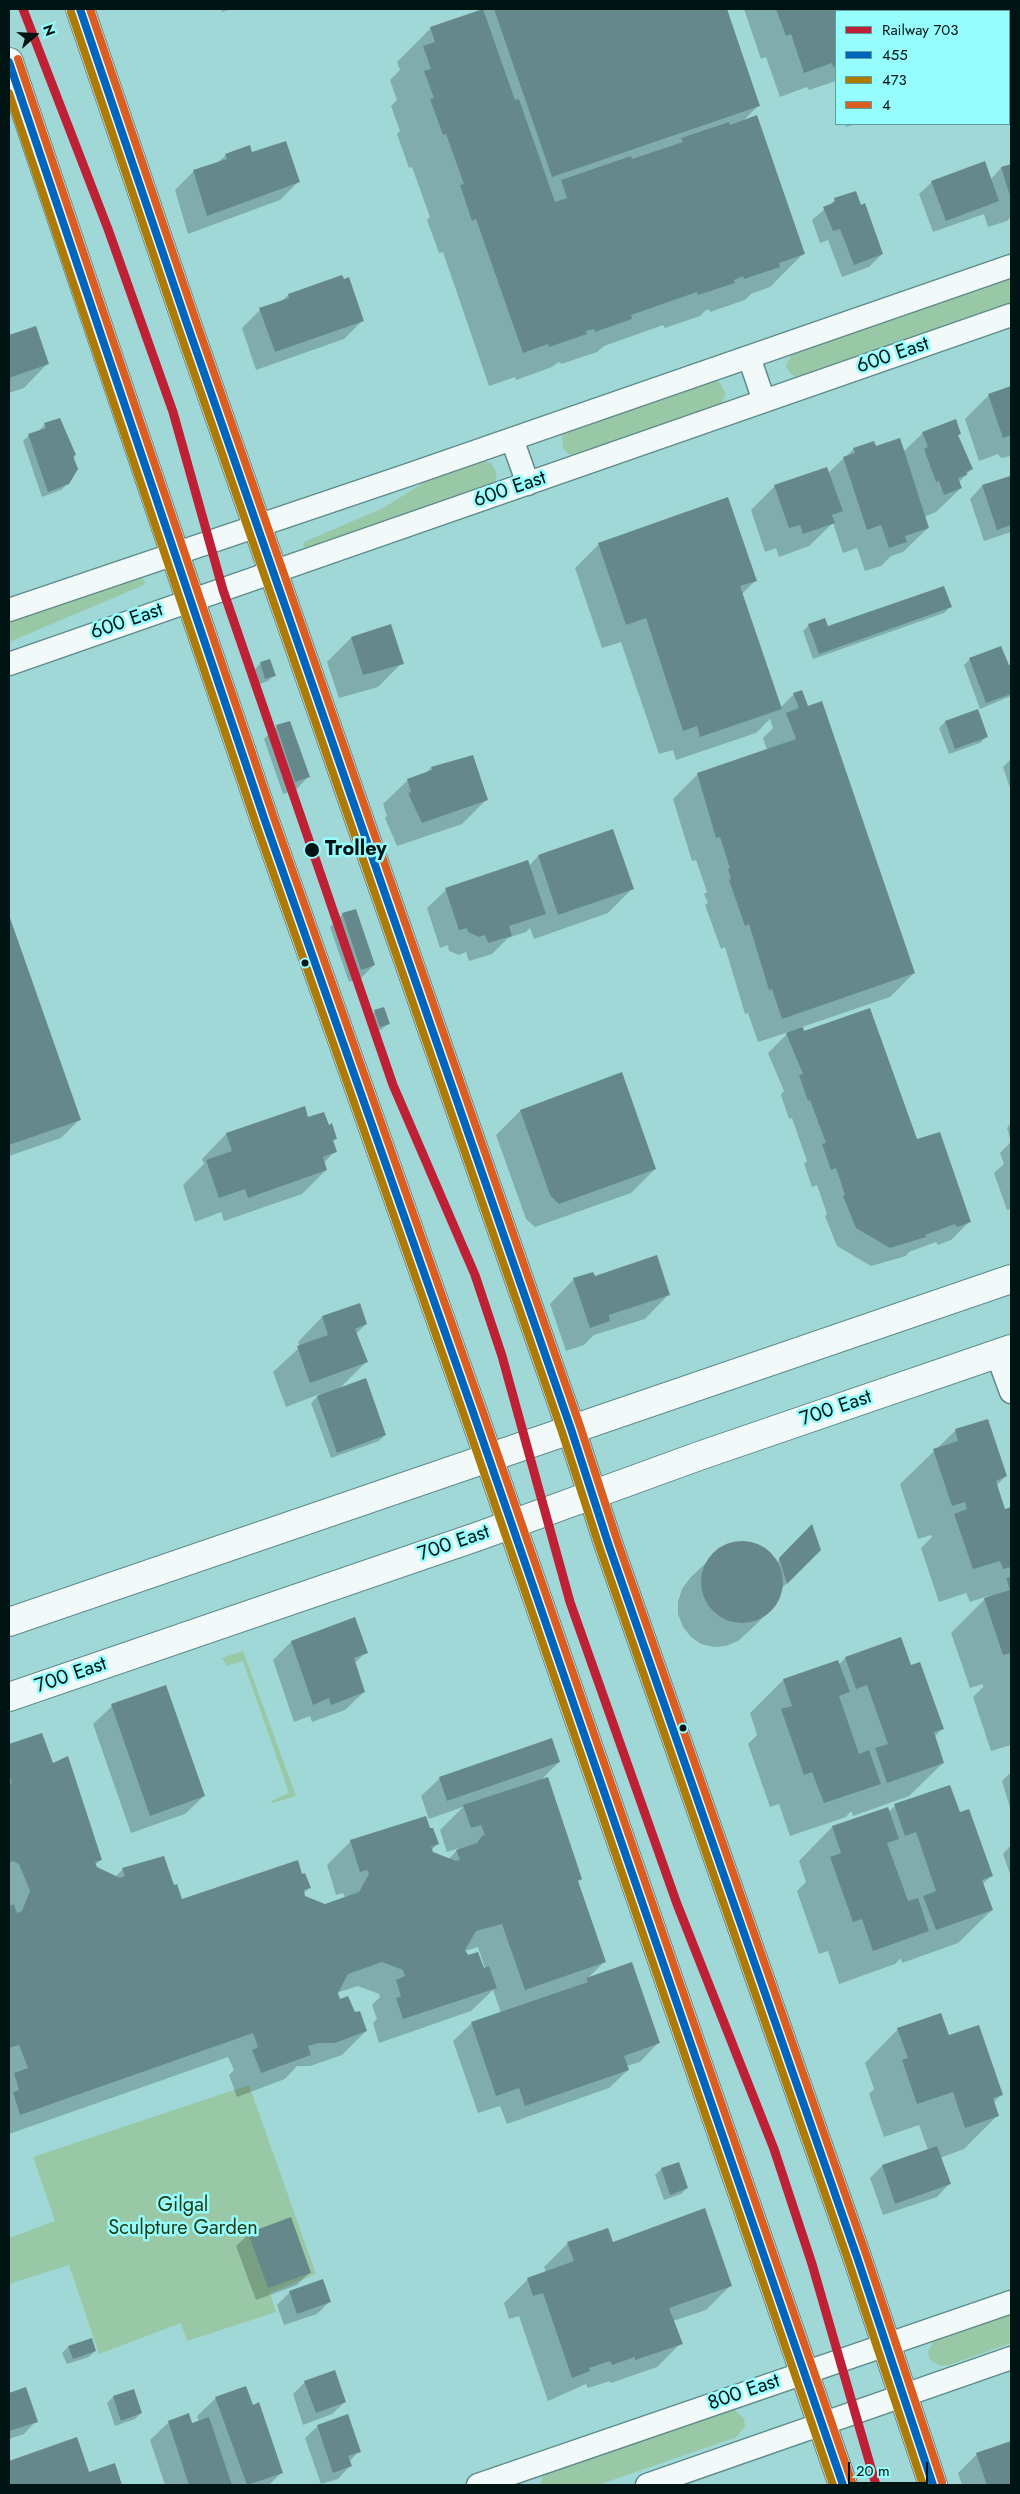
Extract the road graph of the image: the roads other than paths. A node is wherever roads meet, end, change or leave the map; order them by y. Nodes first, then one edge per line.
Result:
1 (80, 9) edge
2 (9, 62) edge
3 (1011, 266) edge
4 (1011, 315) edge
5 (749, 357) junction
6 (764, 401) junction
7 (512, 439) junction
8 (528, 484) junction
9 (257, 526) junction
10 (174, 553) junction
11 (273, 573) junction
12 (190, 600) junction
13 (9, 610) edge
14 (9, 664) edge
15 (1011, 1279) edge
16 (1004, 1351) edge
17 (1011, 1392) edge
18 (571, 1429) junction
19 (489, 1457) junction
20 (592, 1497) junction
21 (512, 1524) junction
22 (9, 1622) edge
23 (9, 1697) edge
24 (1011, 2302) edge
25 (887, 2344) junction
26 (1011, 2358) edge
27 (804, 2372) junction
28 (903, 2396) junction
29 (823, 2424) junction
30 (511, 2480) edge
31 (478, 2485) edge
32 (647, 2485) edge
33 (843, 2485) edge
34 (933, 2485) edge

1 - 9 main road
2 - 10 main road
3 - 5 street
4 - 6 street, 600 East
5 - 6 street
5 - 7 street
6 - 8 street, 600 East
7 - 8 street
7 - 9 street
8 - 11 street, 600 East
9 - 10 street
9 - 11 main road
10 - 12 main road
10 - 13 street
11 - 12 street, 600 East
11 - 18 main road
12 - 14 street, 600 East
12 - 19 main road
15 - 18 main road
16 - 17 street
16 - 20 main road, 700 East
18 - 19 main road
18 - 20 main road
19 - 21 main road
19 - 22 main road
20 - 21 main road, 700 East
20 - 25 main road
21 - 23 main road, 700 East
21 - 27 main road
24 - 25 street, 800 East
25 - 27 street, 800 East
25 - 28 main road
26 - 28 street
27 - 29 main road
27 - 30 street, 800 East
28 - 29 street
28 - 34 main road
29 - 32 street
29 - 33 main road
30 - 31 street, 800 East

